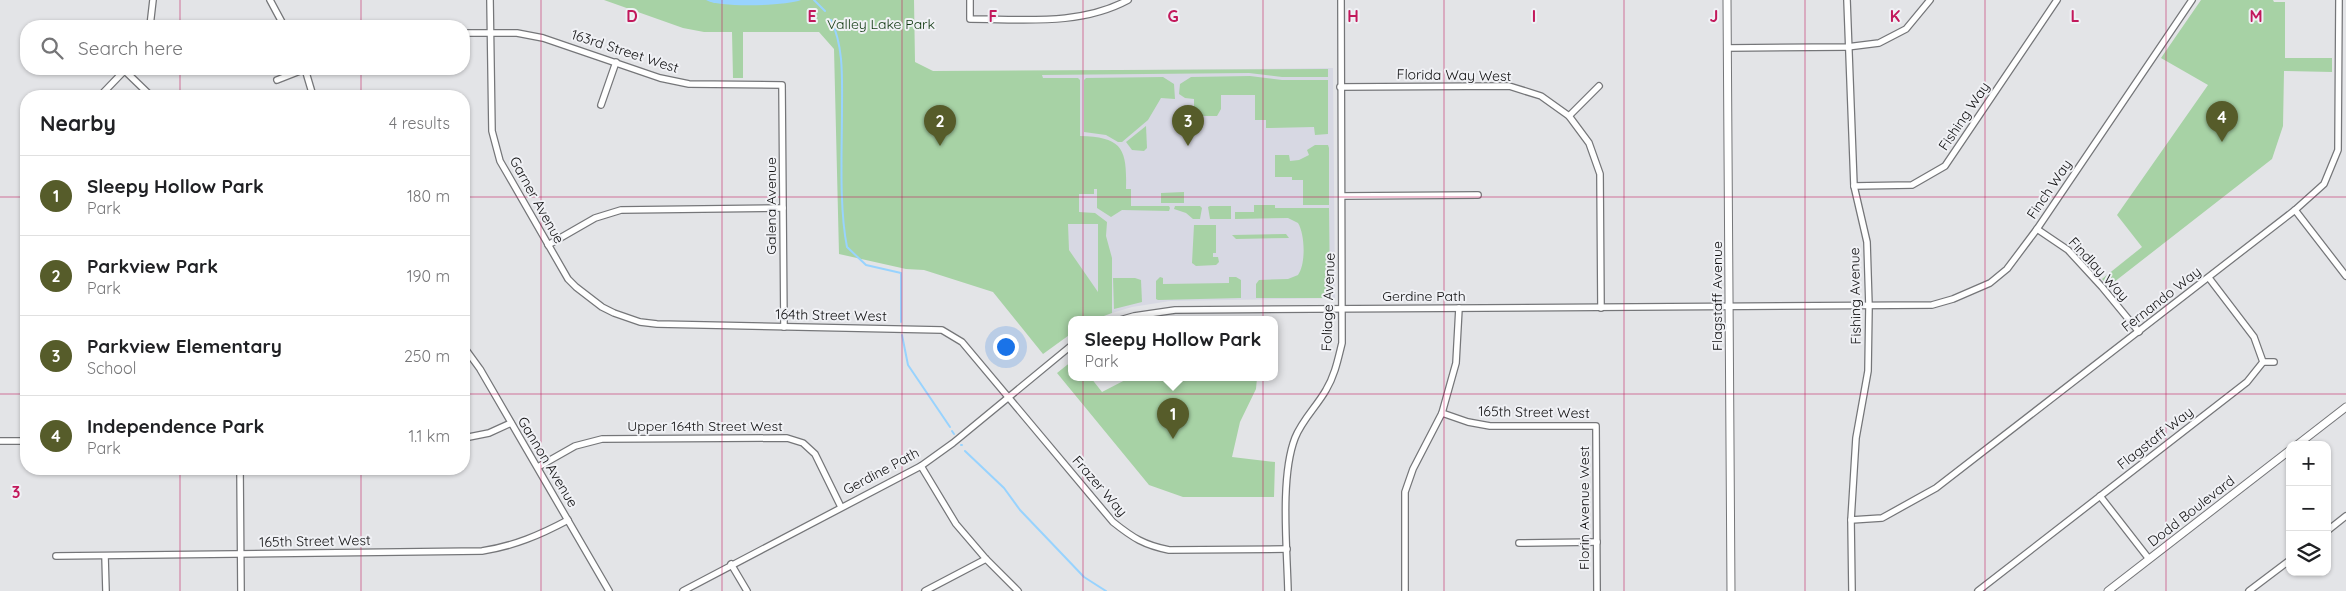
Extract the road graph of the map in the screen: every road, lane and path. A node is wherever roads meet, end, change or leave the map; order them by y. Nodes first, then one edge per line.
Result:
1 (153, 0) edge
2 (490, 0) edge
3 (970, 0) edge
4 (1128, 0) edge
5 (1340, 0) edge
6 (1727, 0) edge
7 (1846, 0) edge
8 (1930, 0) edge
9 (2057, 0) edge
10 (2192, 0) edge
11 (2339, 0) edge
12 (273, 1) edge
13 (151, 20) edge
14 (281, 20) edge
15 (470, 33) edge
16 (491, 33) junction
17 (1847, 46) junction
18 (1727, 48) junction
19 (616, 62) junction
20 (120, 75) edge
21 (130, 75) edge
22 (290, 75) edge
23 (307, 75) edge
24 (277, 80) dead end
25 (782, 85) joint
26 (1340, 86) junction
27 (1598, 86) dead end
28 (106, 90) edge
29 (145, 90) edge
30 (311, 90) edge
31 (600, 105) dead end
32 (1569, 116) junction
33 (1854, 186) junction
34 (1478, 195) dead end
35 (1342, 196) junction
36 (783, 208) junction
37 (2295, 210) junction
38 (2037, 229) junction
39 (548, 245) junction
40 (2346, 276) edge
41 (2208, 278) junction
42 (1869, 306) junction
43 (1729, 307) junction
44 (1459, 308) junction
45 (1602, 308) junction
46 (1343, 309) junction
47 (1134, 316) edge
48 (625, 317) joint
49 (784, 327) junction
50 (2139, 332) junction
51 (1068, 348) edge
52 (470, 355) edge
53 (2263, 362) junction
54 (2274, 362) dead end
55 (1008, 397) junction
56 (2346, 407) edge
57 (1442, 413) junction
58 (510, 423) junction
59 (1596, 426) joint
60 (470, 437) edge
61 (0, 441) edge
62 (20, 441) edge
63 (2302, 441) edge
64 (2286, 453) edge
65 (921, 466) junction
66 (538, 467) junction
67 (240, 475) edge
68 (2100, 496) junction
69 (841, 507) junction
70 (2346, 516) edge
71 (568, 520) junction
72 (1851, 520) junction
73 (2331, 527) edge
74 (1597, 542) junction
75 (1519, 543) dead end
76 (1287, 549) junction
77 (240, 554) junction
78 (56, 556) dead end
79 (105, 556) junction
80 (986, 559) junction
81 (2149, 559) junction
82 (2286, 563) edge
83 (731, 564) junction
84 (106, 591) edge
85 (241, 591) edge
86 (609, 591) edge
87 (683, 591) edge
88 (747, 591) edge
89 (925, 591) edge
90 (1018, 591) edge
91 (1288, 591) edge
92 (1405, 591) edge
93 (1597, 591) edge
94 (1731, 591) edge
95 (1852, 591) edge
96 (1978, 591) edge
97 (2108, 591) edge
98 (2249, 591) edge

1 - 13 street
2 - 16 street, Garner Avenue
3 - 4 street
5 - 26 street, Foliage Avenue
6 - 18 street, Flagstaff Avenue
7 - 17 street, Fishing Avenue
8 - 17 street
9 - 33 street, Fishing Way
10 - 38 street, Finch Way
11 - 37 street, Fernando Way
12 - 14 street
15 - 16 street, 163rd Street West
16 - 19 street, 163rd Street West
16 - 39 street, Garner Avenue
17 - 18 street
17 - 33 street, Fishing Avenue
18 - 43 street, Flagstaff Avenue
19 - 25 street, 163rd Street West
19 - 31 street
20 - 28 street
21 - 29 street
22 - 24 street
23 - 30 street
25 - 36 street, Galena Avenue
26 - 32 street, Florida Way West
26 - 35 street, Foliage Avenue
27 - 32 street
32 - 45 street, Florida Way West
33 - 42 street, Fishing Avenue
34 - 35 street
35 - 46 street, Foliage Avenue
36 - 39 street
36 - 49 street, Galena Avenue
37 - 40 street
37 - 41 street, Fernando Way
38 - 42 street, Finch Way
38 - 50 street, Findlay Way
39 - 48 street, Garner Avenue
41 - 50 street, Fernando Way
41 - 53 street
42 - 43 street
42 - 72 street, Fishing Avenue
43 - 45 street, Gerdine Path
43 - 94 street, Flagstaff Avenue
44 - 45 street, Gerdine Path
44 - 46 street, Gerdine Path
44 - 57 street
46 - 47 street, Gerdine Path
46 - 76 street, Foliage Avenue
48 - 49 street, 164th Street West
49 - 55 street, 164th Street West
50 - 72 street, Fernando Way
51 - 55 street, Gerdine Path
52 - 58 street, Gannon Avenue
53 - 54 street
53 - 68 street, Flagstaff Way
55 - 65 street, Gerdine Path
55 - 76 street, Frazer Way
56 - 63 street
57 - 59 street, 165th Street West
57 - 92 street
58 - 60 street
58 - 66 street, Gannon Avenue
59 - 74 street, Florin Avenue West
61 - 62 street
64 - 81 street, Dodd Boulevard
65 - 69 street, Gerdine Path
65 - 80 street
66 - 69 street, Upper 164th Street West
66 - 71 street, Gannon Avenue
67 - 77 street
68 - 81 street
68 - 96 street, Flagstaff Way
69 - 83 street, Gerdine Path
70 - 73 street
71 - 77 street, 165th Street West
71 - 86 street, Gannon Avenue
72 - 95 street, Fishing Avenue
74 - 75 street
74 - 93 street, Florin Avenue West
76 - 91 street, Foliage Avenue
77 - 79 street, 165th Street West
77 - 85 street
78 - 79 street, 165th Street West
79 - 84 street
80 - 89 street
80 - 90 street
81 - 97 street, Dodd Boulevard
82 - 98 street
83 - 87 street, Gerdine Path
83 - 88 street

